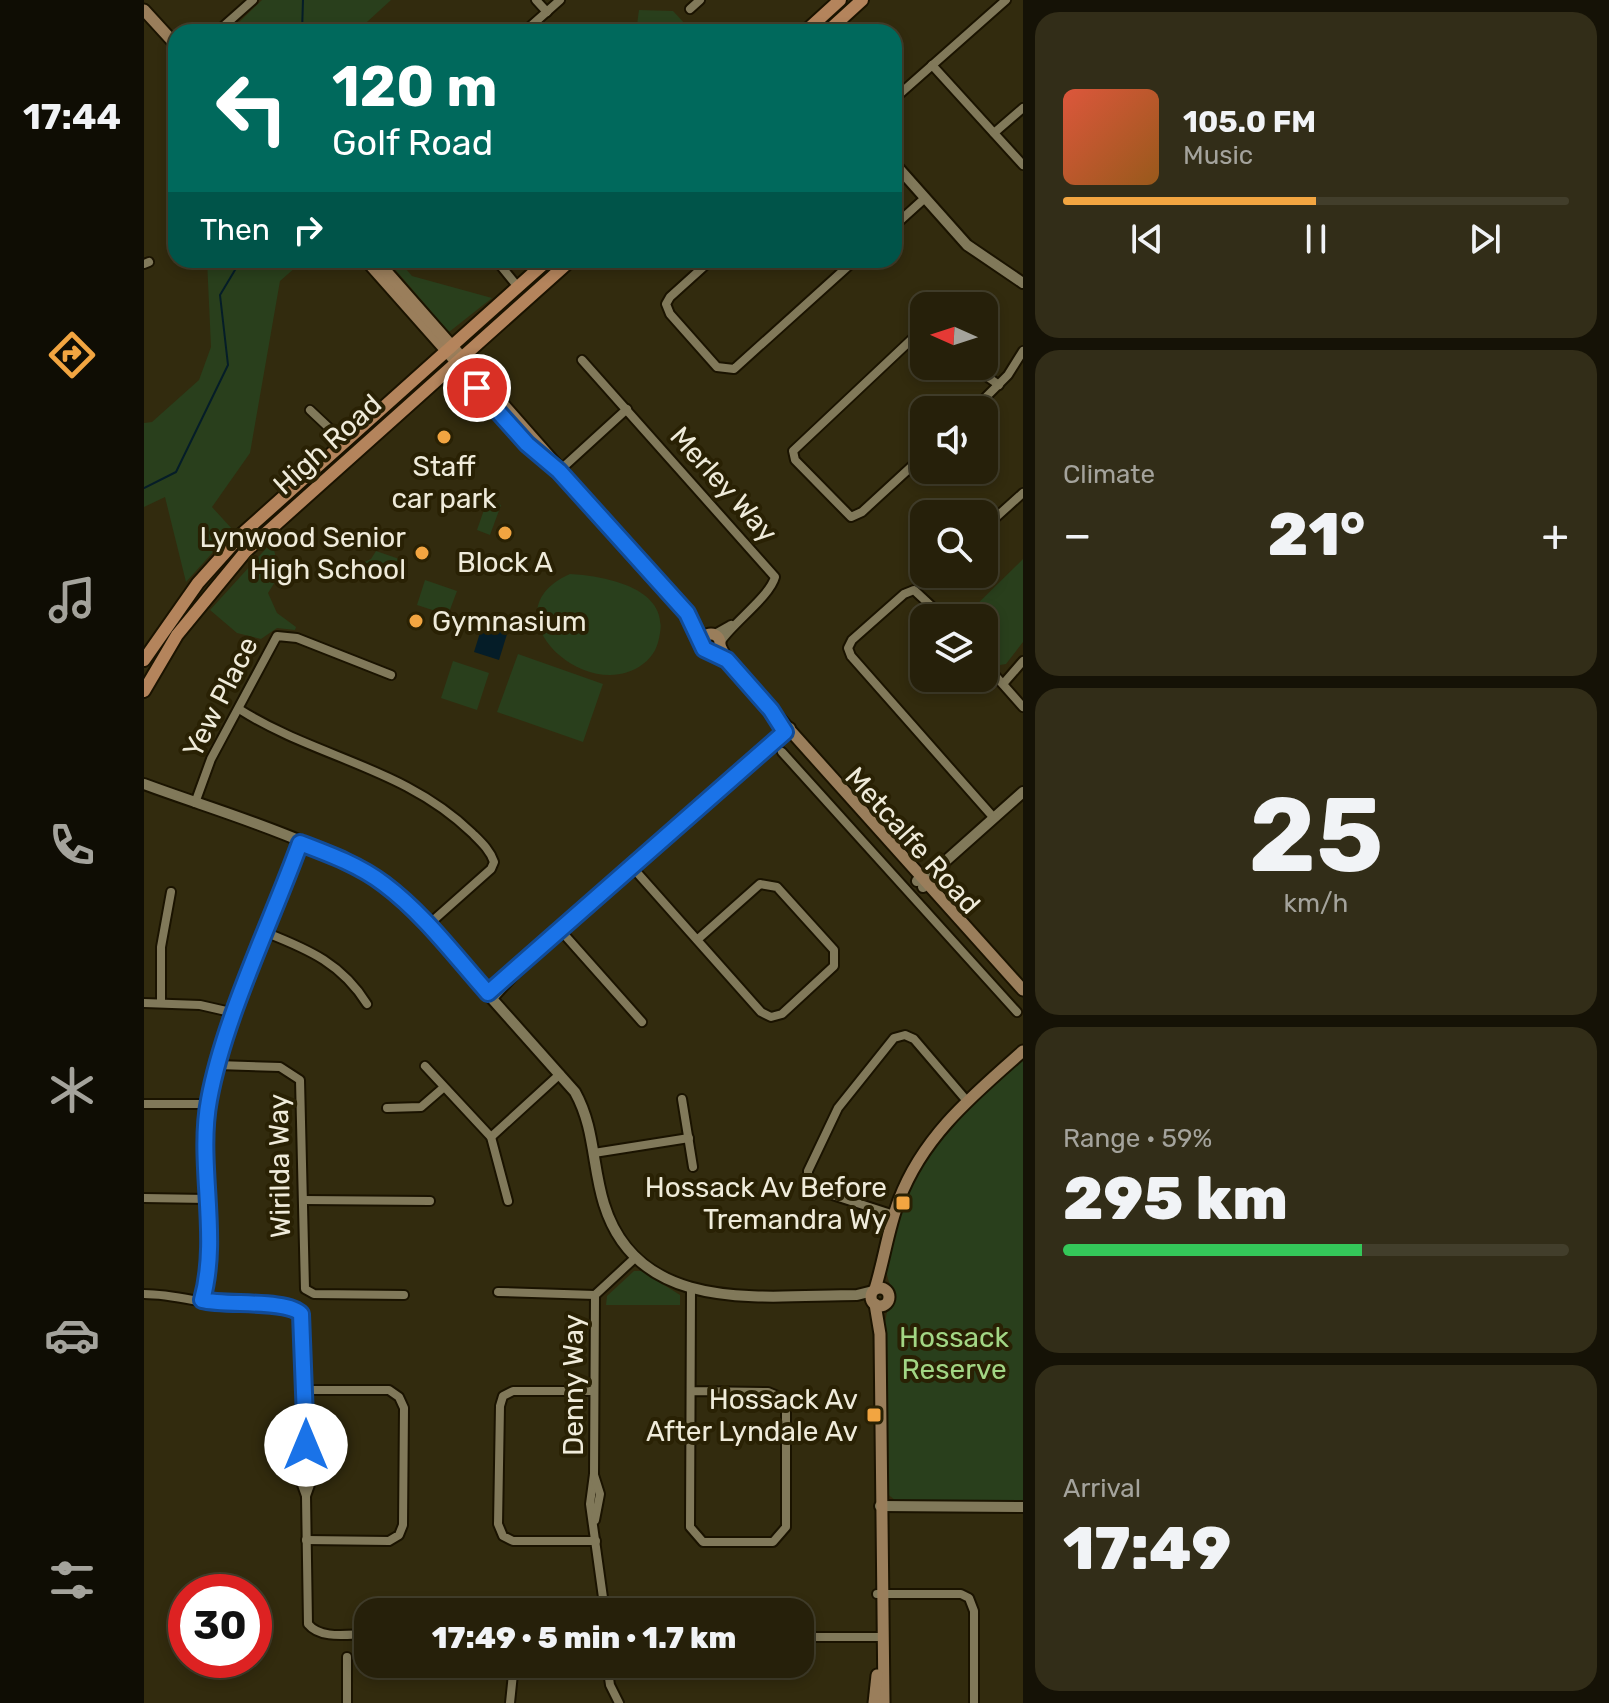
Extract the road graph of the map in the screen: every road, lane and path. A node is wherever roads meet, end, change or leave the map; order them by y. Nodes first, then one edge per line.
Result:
1 (144, 0) edge
2 (253, 0) edge
3 (536, 0) edge
4 (560, 0) edge
5 (700, 0) edge
6 (840, 0) edge
7 (862, 0) edge
8 (1006, 0) edge
9 (690, 9) dead end
10 (144, 10) edge
11 (547, 12) junction
12 (226, 24) edge
13 (533, 24) edge
14 (814, 24) edge
15 (836, 24) edge
16 (168, 26) edge
17 (168, 36) edge
18 (932, 65) junction
19 (902, 92) edge
20 (1023, 108) edge
21 (994, 133) junction
22 (1023, 165) edge
23 (902, 172) edge
24 (925, 198) junction
25 (902, 219) edge
26 (373, 268) edge
27 (383, 268) edge
28 (503, 268) edge
29 (539, 268) edge
30 (561, 268) edge
31 (702, 268) edge
32 (844, 268) edge
33 (1023, 283) edge
34 (518, 287) junction
35 (910, 341) edge
36 (1023, 351) edge
37 (454, 355) junction
38 (582, 360) dead end
39 (992, 380) edge
40 (999, 385) junction
41 (988, 396) edge
42 (627, 409) junction
43 (310, 410) dead end
44 (345, 443) junction
45 (910, 468) edge
46 (559, 471) junction
47 (1023, 493) edge
48 (998, 515) edge
49 (929, 604) edge
50 (714, 641) junction
51 (144, 660) edge
52 (1023, 661) edge
53 (391, 675) dead end
54 (998, 678) edge
55 (1003, 684) junction
56 (144, 691) edge
57 (1023, 707) edge
58 (239, 709) junction
59 (788, 730) junction
60 (782, 752) dead end
61 (144, 784) edge
62 (1023, 792) edge
63 (195, 803) junction
64 (994, 818) junction
65 (300, 843) junction
66 (896, 853) junction
67 (882, 864) junction
68 (633, 868) junction
69 (922, 882) junction
70 (171, 892) dead end
71 (428, 925) junction
72 (562, 932) junction
73 (267, 933) junction
74 (697, 940) junction
75 (1023, 990) edge
76 (490, 995) junction
77 (1023, 999) edge
78 (161, 1002) junction
79 (144, 1003) edge
80 (367, 1004) dead end
81 (1017, 1012) dead end
82 (235, 1013) junction
83 (642, 1022) dead end
84 (1023, 1051) edge
85 (217, 1065) junction
86 (425, 1066) dead end
87 (560, 1074) junction
88 (443, 1088) junction
89 (682, 1099) dead end
90 (967, 1101) junction
91 (144, 1104) edge
92 (208, 1104) junction
93 (387, 1108) dead end
94 (491, 1137) junction
95 (689, 1138) junction
96 (594, 1153) junction
97 (693, 1167) dead end
98 (144, 1198) edge
99 (208, 1199) junction
100 (303, 1200) junction
101 (430, 1201) dead end
102 (508, 1201) dead end
103 (894, 1215) junction
104 (636, 1257) junction
105 (691, 1290) junction
106 (498, 1292) dead end
107 (144, 1294) edge
108 (404, 1295) dead end
109 (595, 1295) junction
110 (877, 1296) junction
111 (202, 1300) junction
112 (306, 1390) junction
113 (594, 1391) junction
114 (691, 1391) junction
115 (880, 1506) junction
116 (1023, 1507) edge
117 (306, 1540) junction
118 (596, 1541) junction
119 (880, 1594) junction
120 (603, 1598) edge
121 (354, 1634) edge
122 (814, 1637) edge
123 (879, 1637) junction
124 (347, 1657) dead end
125 (513, 1678) edge
126 (609, 1678) edge
127 (347, 1703) edge
128 (510, 1703) edge
129 (619, 1703) edge
130 (874, 1703) edge
131 (884, 1703) edge
132 (974, 1703) edge

1 - 16 main road
2 - 12 street
3 - 11 street
4 - 11 street
5 - 9 street
6 - 14 main road
7 - 15 main road
8 - 18 street
10 - 17 main road
11 - 13 street
18 - 19 street
18 - 21 street
20 - 21 street
21 - 22 street
23 - 24 street
24 - 25 street
24 - 33 street
26 - 37 main road
27 - 37 main road
28 - 34 street
29 - 34 main road, High Road
30 - 37 main road, High Road
31 - 32 street
34 - 37 main road, High Road
35 - 45 street
36 - 40 street
37 - 44 main road, High Road
37 - 46 main road
37 - 56 main road, High Road
38 - 42 street, Merley Way
39 - 40 street
40 - 41 street
42 - 46 street
42 - 50 street, Merley Way
43 - 44 street
44 - 51 main road, High Road
46 - 50 main road
47 - 48 street
49 - 64 street
50 - 59 main road, Metcalfe Road
52 - 55 street
53 - 58 street, Yew Place
54 - 55 street
55 - 57 street
58 - 63 street, Yew Place
58 - 71 street
59 - 66 main road, Metcalfe Road
59 - 68 street
60 - 67 street
61 - 63 street
62 - 64 street
63 - 65 street
64 - 69 street
65 - 71 street
65 - 73 street
66 - 67 street
66 - 69 main road, Metcalfe Road
67 - 81 street
68 - 72 street
68 - 74 street
69 - 75 main road, Metcalfe Road
69 - 77 main road, Metcalfe Road
70 - 78 street
71 - 76 street
72 - 76 street
72 - 83 street
73 - 80 street
73 - 82 street
74 - 74 street
76 - 87 street
78 - 79 street
78 - 82 street
82 - 85 street
84 - 90 main road
85 - 92 street
85 - 100 street, Wirilda Way
86 - 88 street
87 - 94 street
87 - 96 street
88 - 93 street
88 - 94 street
89 - 95 street
90 - 103 main road
90 - 103 street
91 - 92 street
92 - 99 street
94 - 102 street
95 - 96 street
95 - 97 street
96 - 104 street
98 - 99 street
99 - 111 street
100 - 101 street
100 - 108 street, Wirilda Way
103 - 110 main road
104 - 105 street
104 - 109 street
105 - 110 street
105 - 114 street
106 - 109 street
107 - 111 street
109 - 113 street, Denny Way
110 - 115 main road
111 - 112 street
112 - 117 street
112 - 117 street
113 - 118 street, Denny Way
113 - 118 street
114 - 114 street
115 - 116 street
115 - 119 main road
117 - 121 street
118 - 120 street, Denny Way
119 - 123 main road
119 - 132 street
122 - 123 street
123 - 130 main road
123 - 131 main road
124 - 127 street
125 - 128 street
126 - 129 street

